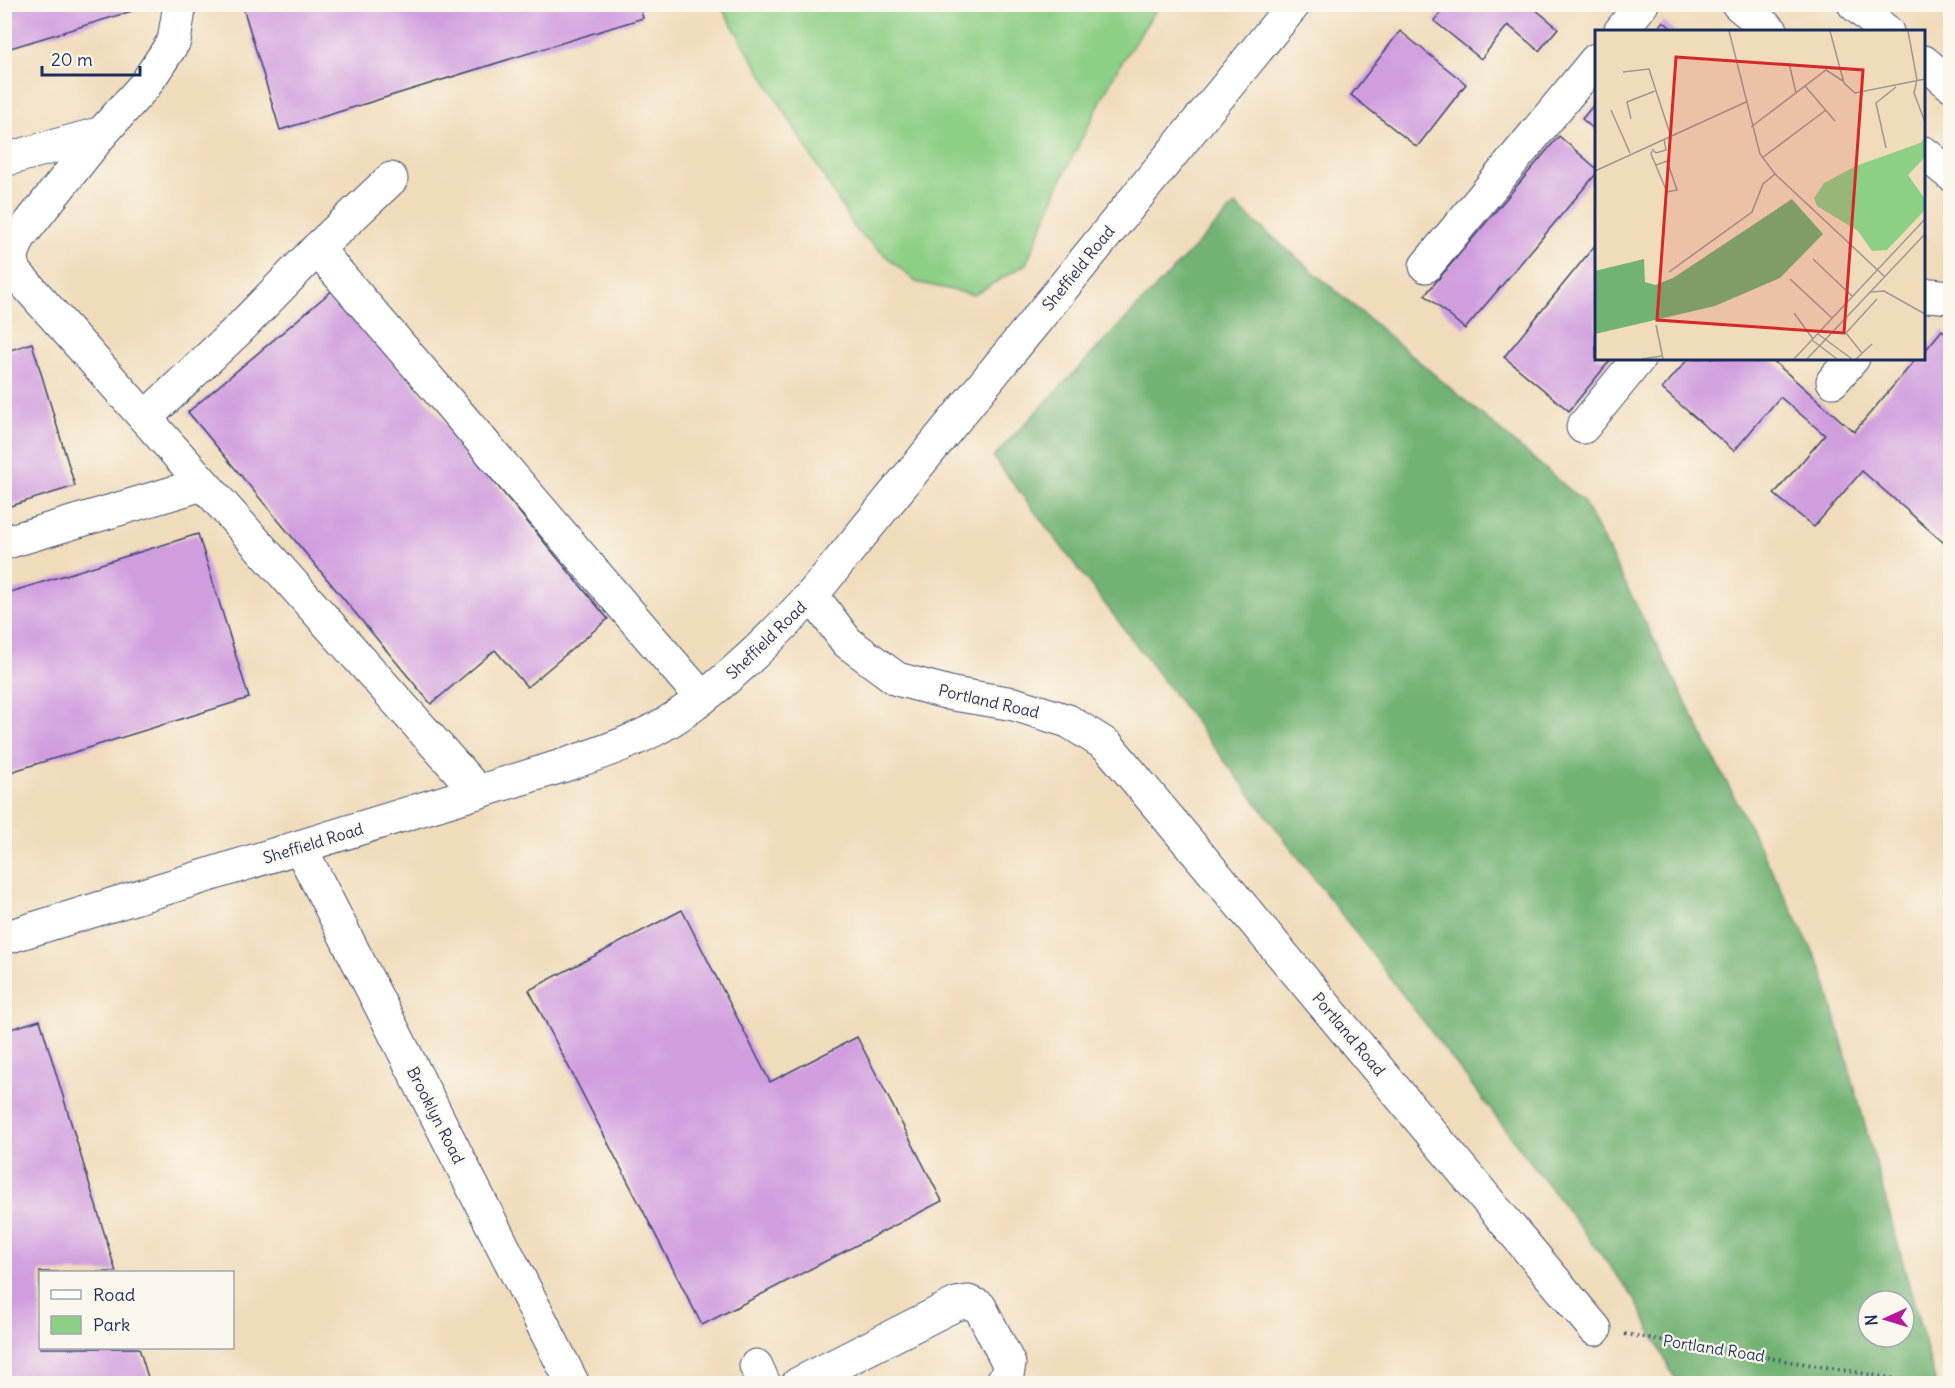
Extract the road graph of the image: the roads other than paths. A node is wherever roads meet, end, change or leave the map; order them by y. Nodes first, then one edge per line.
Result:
1 (180, 4) edge
2 (1294, 4) edge
3 (1642, 4) edge
4 (1738, 4) edge
5 (1854, 4) edge
6 (1622, 30) edge
7 (1770, 30) edge
8 (1885, 30) edge
9 (1595, 61) edge
10 (1925, 64) edge
11 (1950, 84) edge
12 (102, 133) junction
13 (1925, 155) edge
14 (4, 160) edge
15 (1950, 174) edge
16 (391, 179) dead end
17 (317, 249) junction
18 (1426, 266) dead end
19 (1925, 296) edge
20 (1950, 297) edge
21 (1637, 360) edge
22 (144, 417) junction
23 (1583, 427) dead end
24 (203, 483) junction
25 (4, 543) edge
26 (812, 595) junction
27 (702, 698) junction
28 (478, 792) junction
29 (300, 847) junction
30 (4, 938) edge
31 (1595, 1329) road end
32 (573, 1383) edge
33 (798, 1383) edge
34 (1001, 1383) edge

1 - 12 street
2 - 26 street, Sheffield Road
3 - 6 street
4 - 7 street
5 - 8 street
9 - 18 street
10 - 11 street
12 - 14 street
12 - 22 street
13 - 15 street
16 - 17 street
17 - 22 street
17 - 27 street
19 - 20 street
21 - 23 street
22 - 24 street
24 - 25 street
24 - 28 street
26 - 27 street, Sheffield Road
26 - 31 street, Portland Road
27 - 28 street, Sheffield Road
28 - 29 street, Sheffield Road
29 - 30 street, Sheffield Road
29 - 32 street, Brooklyn Road
33 - 34 street

